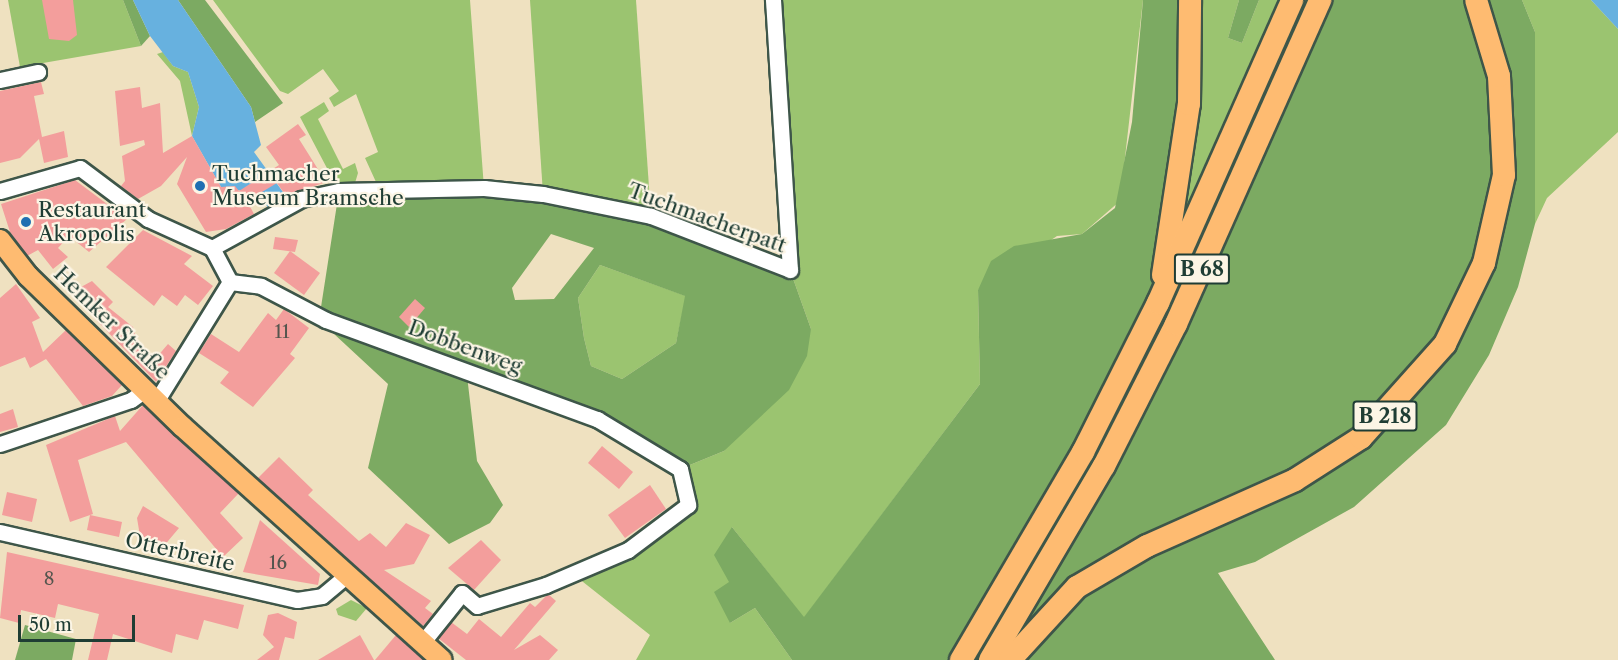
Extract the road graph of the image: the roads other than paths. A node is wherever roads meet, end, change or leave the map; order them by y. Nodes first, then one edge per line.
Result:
1 (773, 0) edge
2 (1190, 0) edge
3 (1292, 0) edge
4 (1320, 0) edge
5 (1476, 0) edge
6 (38, 72) dead end
7 (0, 80) edge
8 (0, 191) edge
9 (0, 240) edge
10 (212, 249) junction
11 (230, 282) junction
12 (1158, 303) junction
13 (157, 400) junction
14 (0, 444) edge
15 (0, 532) edge
16 (345, 577) junction
17 (422, 643) junction
18 (442, 660) edge
19 (961, 660) edge
20 (990, 660) edge
21 (1010, 660) edge

1 - 10 street, Tuchmacherpatt
2 - 12 highway
3 - 12 highway, B 68
4 - 20 highway, B 68
5 - 21 highway, B 218
6 - 7 street
8 - 10 street
9 - 13 main road, Hemker Straße
10 - 11 street
11 - 13 street
11 - 17 street, Dobbenweg
12 - 19 highway, B 68
13 - 14 street
13 - 16 main road, Hemker Straße
15 - 16 street, Otterbreite
16 - 17 main road, Hemker Straße
17 - 18 main road, Hemker Straße

